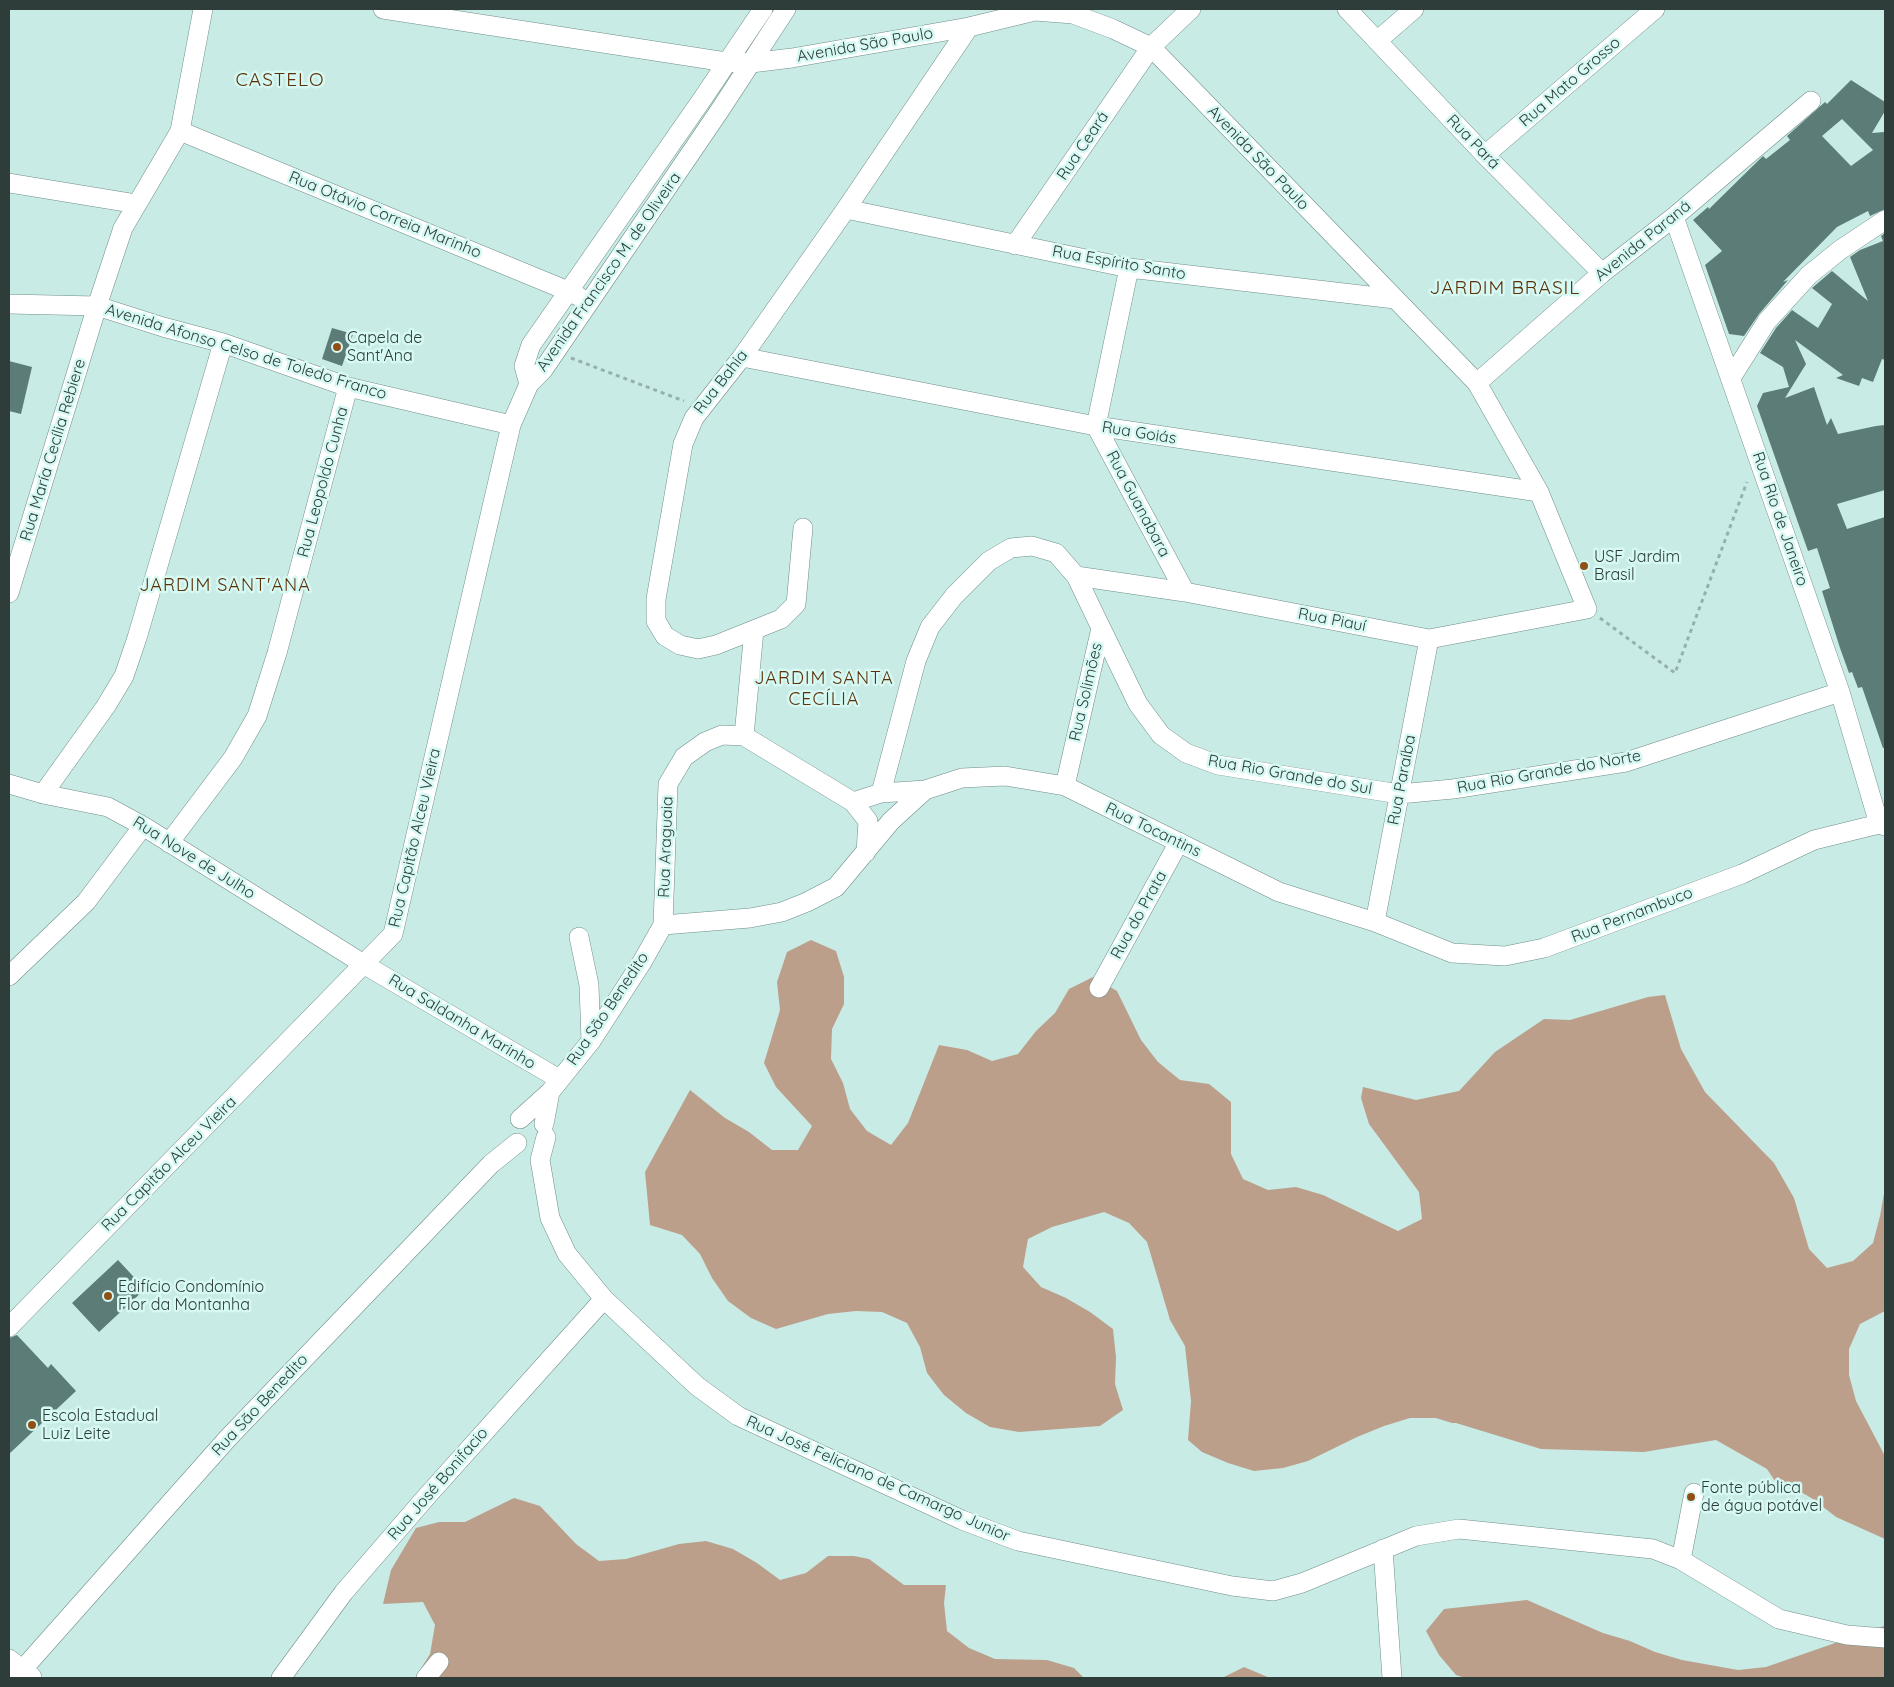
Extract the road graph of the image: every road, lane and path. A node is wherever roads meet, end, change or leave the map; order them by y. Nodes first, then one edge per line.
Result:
1 (203, 9) edge
2 (383, 9) edge
3 (763, 9) edge
4 (786, 9) edge
5 (1191, 9) edge
6 (1347, 9) edge
7 (1414, 9) edge
8 (1655, 9) edge
9 (1003, 15) edge
10 (969, 27) junction
11 (1376, 41) junction
12 (1151, 47) junction
13 (726, 62) junction
14 (751, 63) junction
15 (1811, 101) dead end
16 (180, 131) junction
17 (1484, 155) junction
18 (9, 183) edge
19 (137, 204) junction
20 (846, 208) junction
21 (1674, 217) junction
22 (1885, 220) edge
23 (1016, 245) junction
24 (1129, 268) junction
25 (1602, 273) junction
26 (568, 290) junction
27 (1395, 298) junction
28 (588, 302) junction
29 (9, 304) edge
30 (97, 306) junction
31 (223, 343) junction
32 (554, 352) junction
33 (742, 357) junction
34 (1731, 378) junction
35 (1477, 383) junction
36 (529, 384) junction
37 (348, 388) junction
38 (701, 408) junction
39 (511, 425) junction
40 (1096, 426) junction
41 (1758, 455) junction
42 (1539, 492) junction
43 (803, 528) dead end
44 (1076, 576) junction
45 (1185, 592) junction
46 (9, 593) edge
47 (1587, 609) junction
48 (1101, 628) junction
49 (754, 630) junction
50 (1430, 639) junction
51 (1840, 692) junction
52 (744, 736) junction
53 (9, 784) edge
54 (1065, 786) junction
55 (925, 790) junction
56 (881, 793) junction
57 (43, 794) junction
58 (1399, 794) junction
59 (853, 802) junction
60 (1882, 825) edge
61 (143, 826) junction
62 (1179, 842) junction
63 (169, 843) junction
64 (866, 852) junction
65 (1375, 922) junction
66 (663, 925) junction
67 (579, 937) dead end
68 (366, 965) junction
69 (9, 975) edge
70 (1099, 988) dead end
71 (591, 1041) junction
72 (555, 1086) junction
73 (520, 1119) junction
74 (545, 1130) junction
75 (528, 1151) junction
76 (604, 1299) junction
77 (9, 1327) edge
78 (1694, 1493) dead end
79 (1383, 1549) junction
80 (1681, 1560) junction
81 (1885, 1638) edge
82 (438, 1662) dead end
83 (20, 1671) edge
84 (281, 1678) edge
85 (426, 1678) edge
86 (1392, 1678) edge

1 - 16 street, Rua María Cecília Rebiere
2 - 13 street, Avenida São Paulo
3 - 13 street, Avenida Francisco M. de Oliveira
4 - 14 street, Avenida Francisco M. de Oliveira
5 - 12 street, Rua Ceará
6 - 11 street, Rua Pará
7 - 11 street
8 - 17 street, Rua Mato Grosso
9 - 10 street, Avenida São Paulo
9 - 12 street, Avenida São Paulo
10 - 14 street, Avenida São Paulo
10 - 20 street, Rua Bahia
11 - 17 street, Rua Pará
12 - 23 street, Rua Ceará
12 - 27 street, Avenida São Paulo
13 - 14 street, Avenida São Paulo
13 - 26 street, Avenida Francisco M. de Oliveira
14 - 28 street, Avenida Francisco M. de Oliveira
15 - 21 street, Avenida Paraná
16 - 19 street, Rua María Cecília Rebiere
16 - 26 street, Rua Otávio Correia Marinho
17 - 25 street, Rua Pará
18 - 19 street
19 - 30 street, Rua María Cecília Rebiere
20 - 23 street, Rua Espírito Santo
20 - 33 street, Rua Bahia
21 - 25 street, Avenida Paraná
21 - 34 street, Rua Rio de Janeiro
22 - 34 street
23 - 24 street, Rua Espírito Santo
24 - 27 street, Rua Espírito Santo
24 - 40 street
25 - 35 street, Avenida Paraná
26 - 28 street, Rua Otávio Correia Marinho
26 - 36 street, Avenida Francisco M. de Oliveira
27 - 35 street, Avenida São Paulo
28 - 32 street, Avenida Francisco M. de Oliveira
29 - 30 street, Avenida Afonso Celso de Toledo Franco
30 - 31 street, Avenida Afonso Celso de Toledo Franco
30 - 46 street, Rua María Cecília Rebiere
31 - 37 street, Avenida Afonso Celso de Toledo Franco
31 - 57 street
32 - 36 street, Avenida Francisco M. de Oliveira
32 - 38 path
33 - 38 street, Rua Bahia
33 - 40 street, Rua Goiás
34 - 41 street, Rua Rio de Janeiro
35 - 42 street, Avenida São Paulo
36 - 39 street, Rua Capitão Alceu Vieira
37 - 39 street, Avenida Afonso Celso de Toledo Franco
37 - 63 street, Rua Leopoldo Cunha
38 - 49 street, Rua Bahia
39 - 68 street, Rua Capitão Alceu Vieira
40 - 42 street, Rua Goiás
40 - 45 street, Rua Guanabara
41 - 47 path
41 - 51 street, Rua Rio de Janeiro
42 - 47 street, Avenida São Paulo
43 - 49 street, Rua Bahia
44 - 45 street, Rua Piauí
44 - 48 street, Rua Solimões
44 - 56 street, Rua Solimões
45 - 50 street, Rua Piauí
47 - 50 street, Rua Piauí
48 - 54 street, Rua Solimões
48 - 58 street, Rua Rio Grande do Sul
49 - 52 street
50 - 58 street, Rua Paraíba
51 - 58 street, Rua Rio Grande do Norte
51 - 60 street, Rua Rio de Janeiro
52 - 59 street
52 - 66 street, Rua Araguaia
53 - 57 street, Rua Nove de Julho
54 - 55 street, Rua Tocantins
54 - 62 street, Rua Tocantins
55 - 56 street, Rua Tocantins
55 - 64 street, Rua Tocantins
56 - 59 street, Rua Tocantins
57 - 61 street, Rua Nove de Julho
58 - 65 street, Rua Paraíba
59 - 64 street
60 - 65 street, Rua Pernambuco
61 - 63 street, Rua Nove de Julho
61 - 69 street
62 - 65 street, Rua Tocantins
62 - 70 street, Rua do Prata
63 - 68 street, Rua Nove de Julho
64 - 66 street, Rua Tocantins
66 - 71 street, Rua São Benedito
67 - 71 street
68 - 72 street, Rua Saldanha Marinho
68 - 77 street, Rua Capitão Alceu Vieira
71 - 72 street, Rua São Benedito
72 - 73 street, Rua São Benedito
72 - 74 street, Rua São Benedito
73 - 74 street
73 - 75 street
74 - 75 street, Rua José Feliciano de Camargo Junior
75 - 76 street, Rua José Feliciano de Camargo Junior
75 - 83 street, Rua São Benedito
76 - 79 street, Rua José Feliciano de Camargo Junior
76 - 84 street, Rua José Bonifacio
78 - 80 street
79 - 80 street, Rua José Feliciano de Camargo Junior
79 - 86 street
80 - 81 street, Rua José Feliciano de Camargo Junior
82 - 85 street

